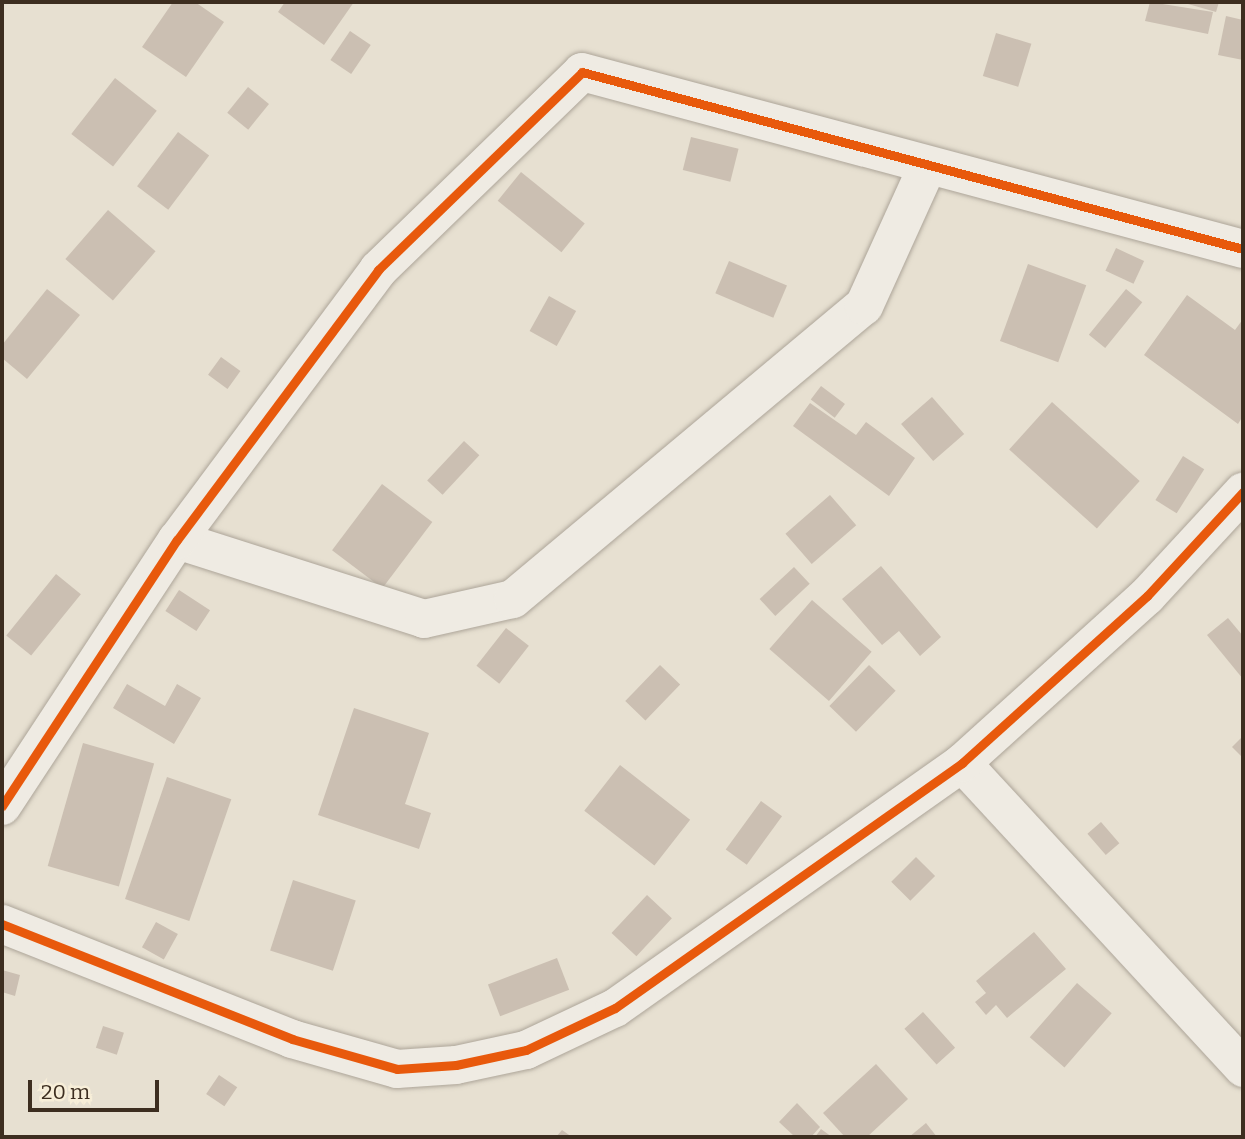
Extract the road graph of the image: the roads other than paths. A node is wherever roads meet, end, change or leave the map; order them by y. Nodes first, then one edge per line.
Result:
1 (928, 167) junction
2 (1243, 249) edge
3 (1243, 492) edge
4 (177, 540) junction
5 (962, 763) junction
6 (2, 806) edge
7 (2, 924) edge
8 (1243, 1068) edge

1 - 2 street
1 - 4 street
1 - 4 street
3 - 5 street
4 - 6 street
5 - 7 street
5 - 8 street

